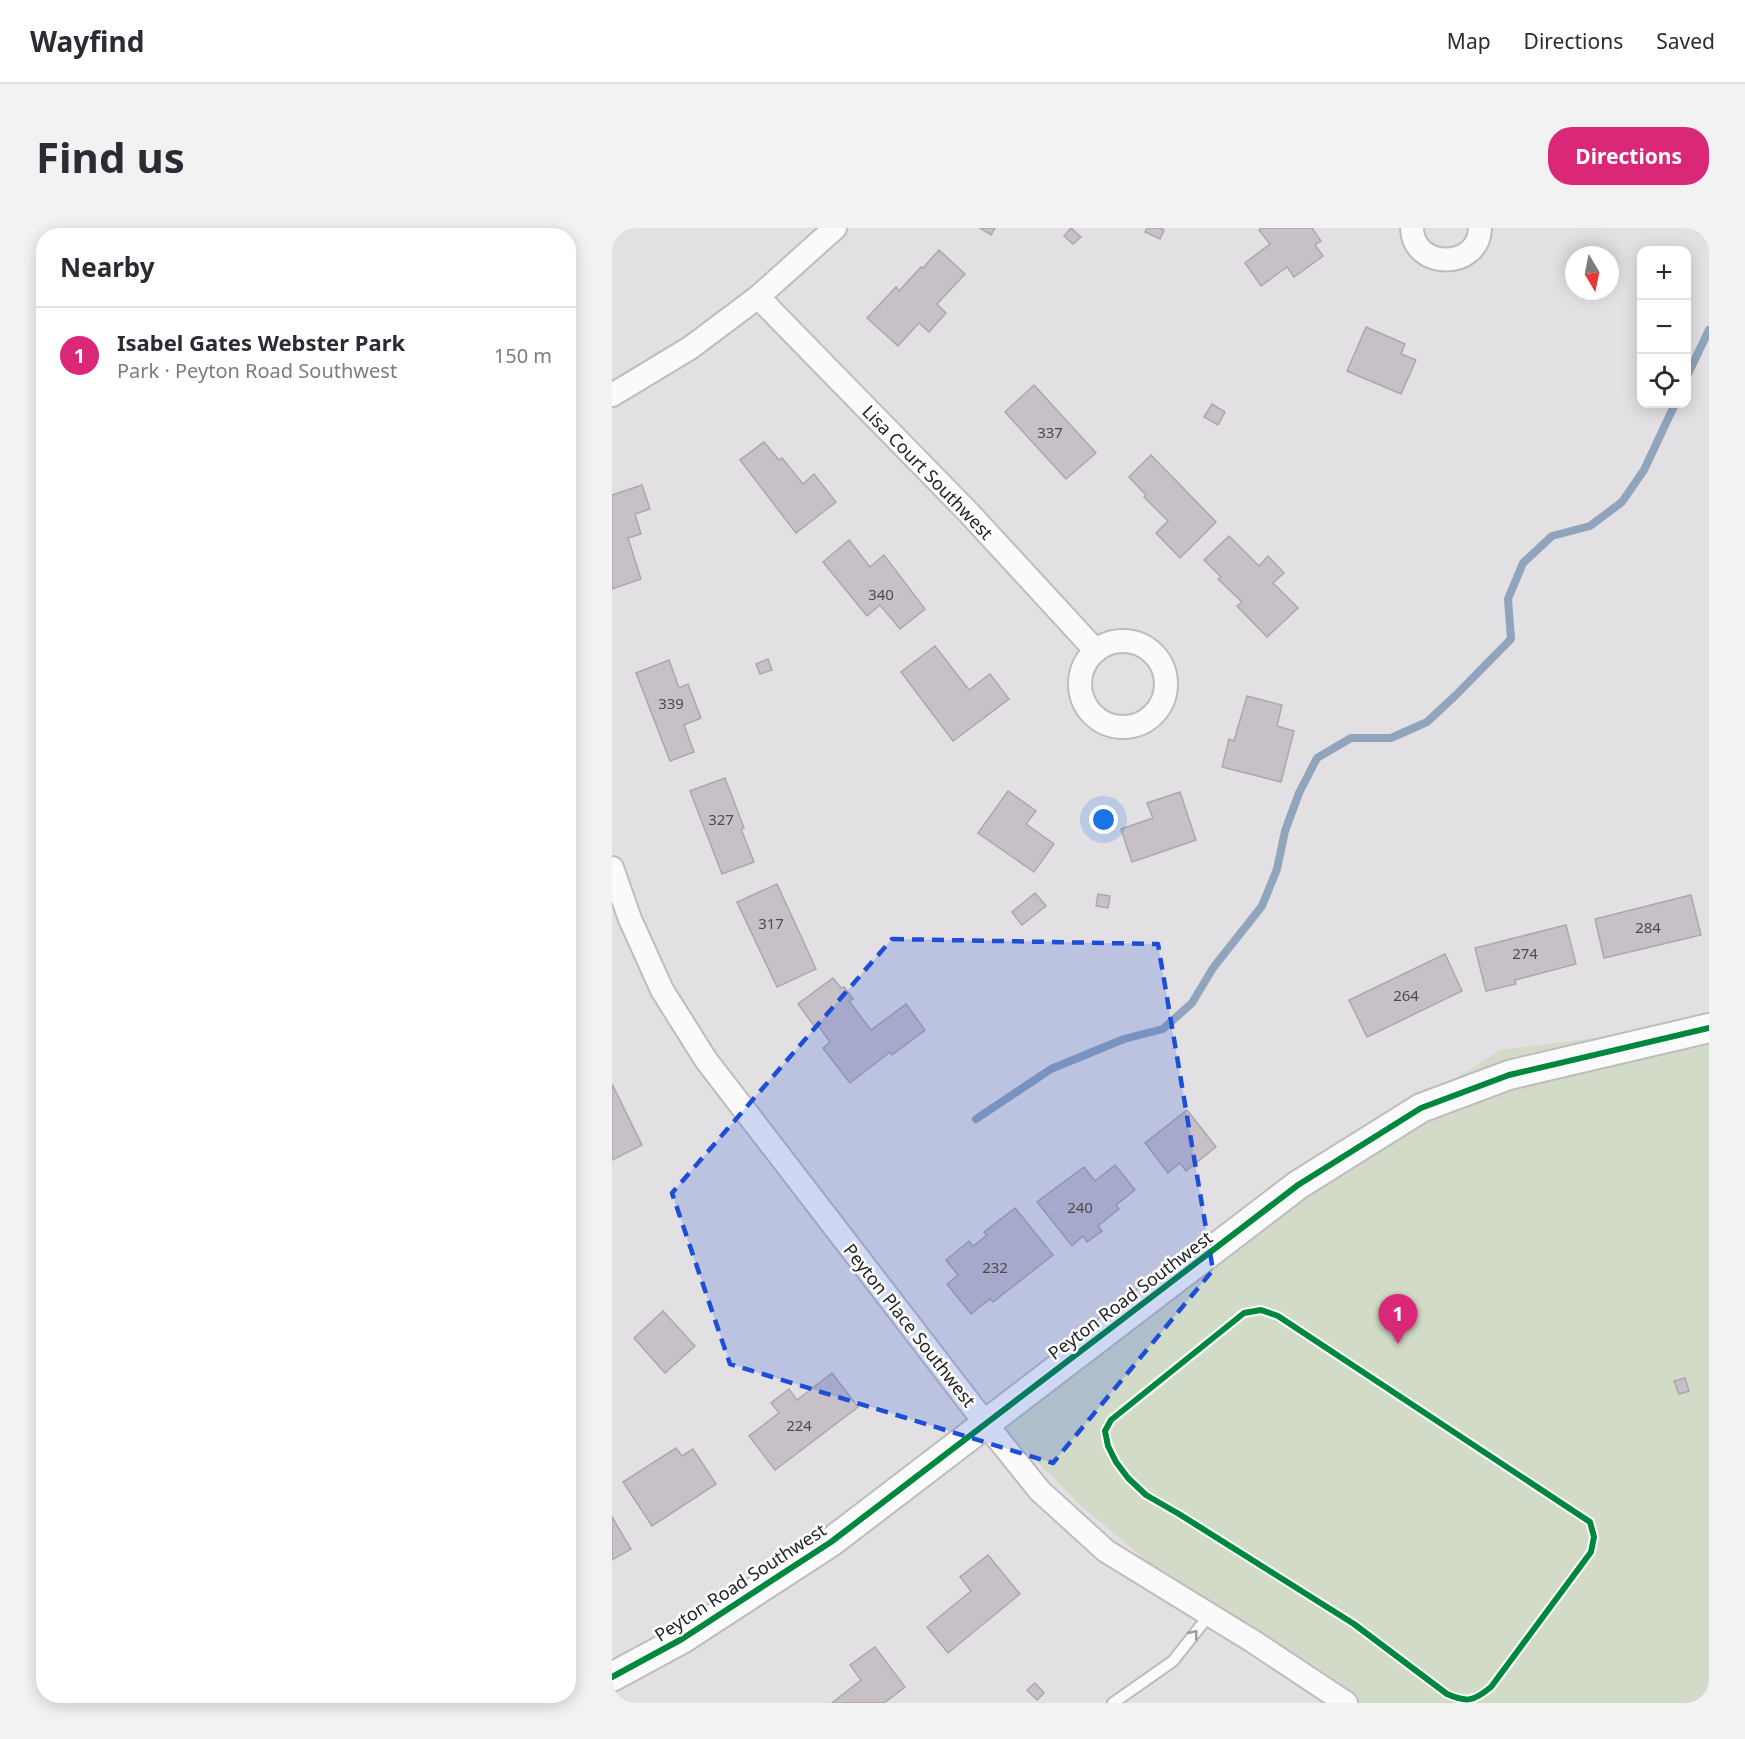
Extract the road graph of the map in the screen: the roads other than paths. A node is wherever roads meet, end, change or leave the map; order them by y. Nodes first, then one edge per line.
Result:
1 (835, 228) edge
2 (1412, 228) edge
3 (1480, 228) edge
4 (758, 297) junction
5 (612, 395) edge
6 (1096, 651) dead end
7 (612, 868) edge
8 (1709, 1028) edge
9 (986, 1424) junction
10 (1210, 1614) junction
11 (612, 1677) edge
12 (1113, 1703) edge
13 (1346, 1703) edge

1 - 4 street
2 - 3 street
4 - 5 street
4 - 6 street, Lisa Court Southwest
7 - 9 street, Peyton Place Southwest
8 - 9 street, Peyton Road Southwest
9 - 10 street, Peyton Place Southwest
9 - 11 street, Peyton Road Southwest
12 -> 10 lane
10 - 13 street, Peyton Place Southwest

